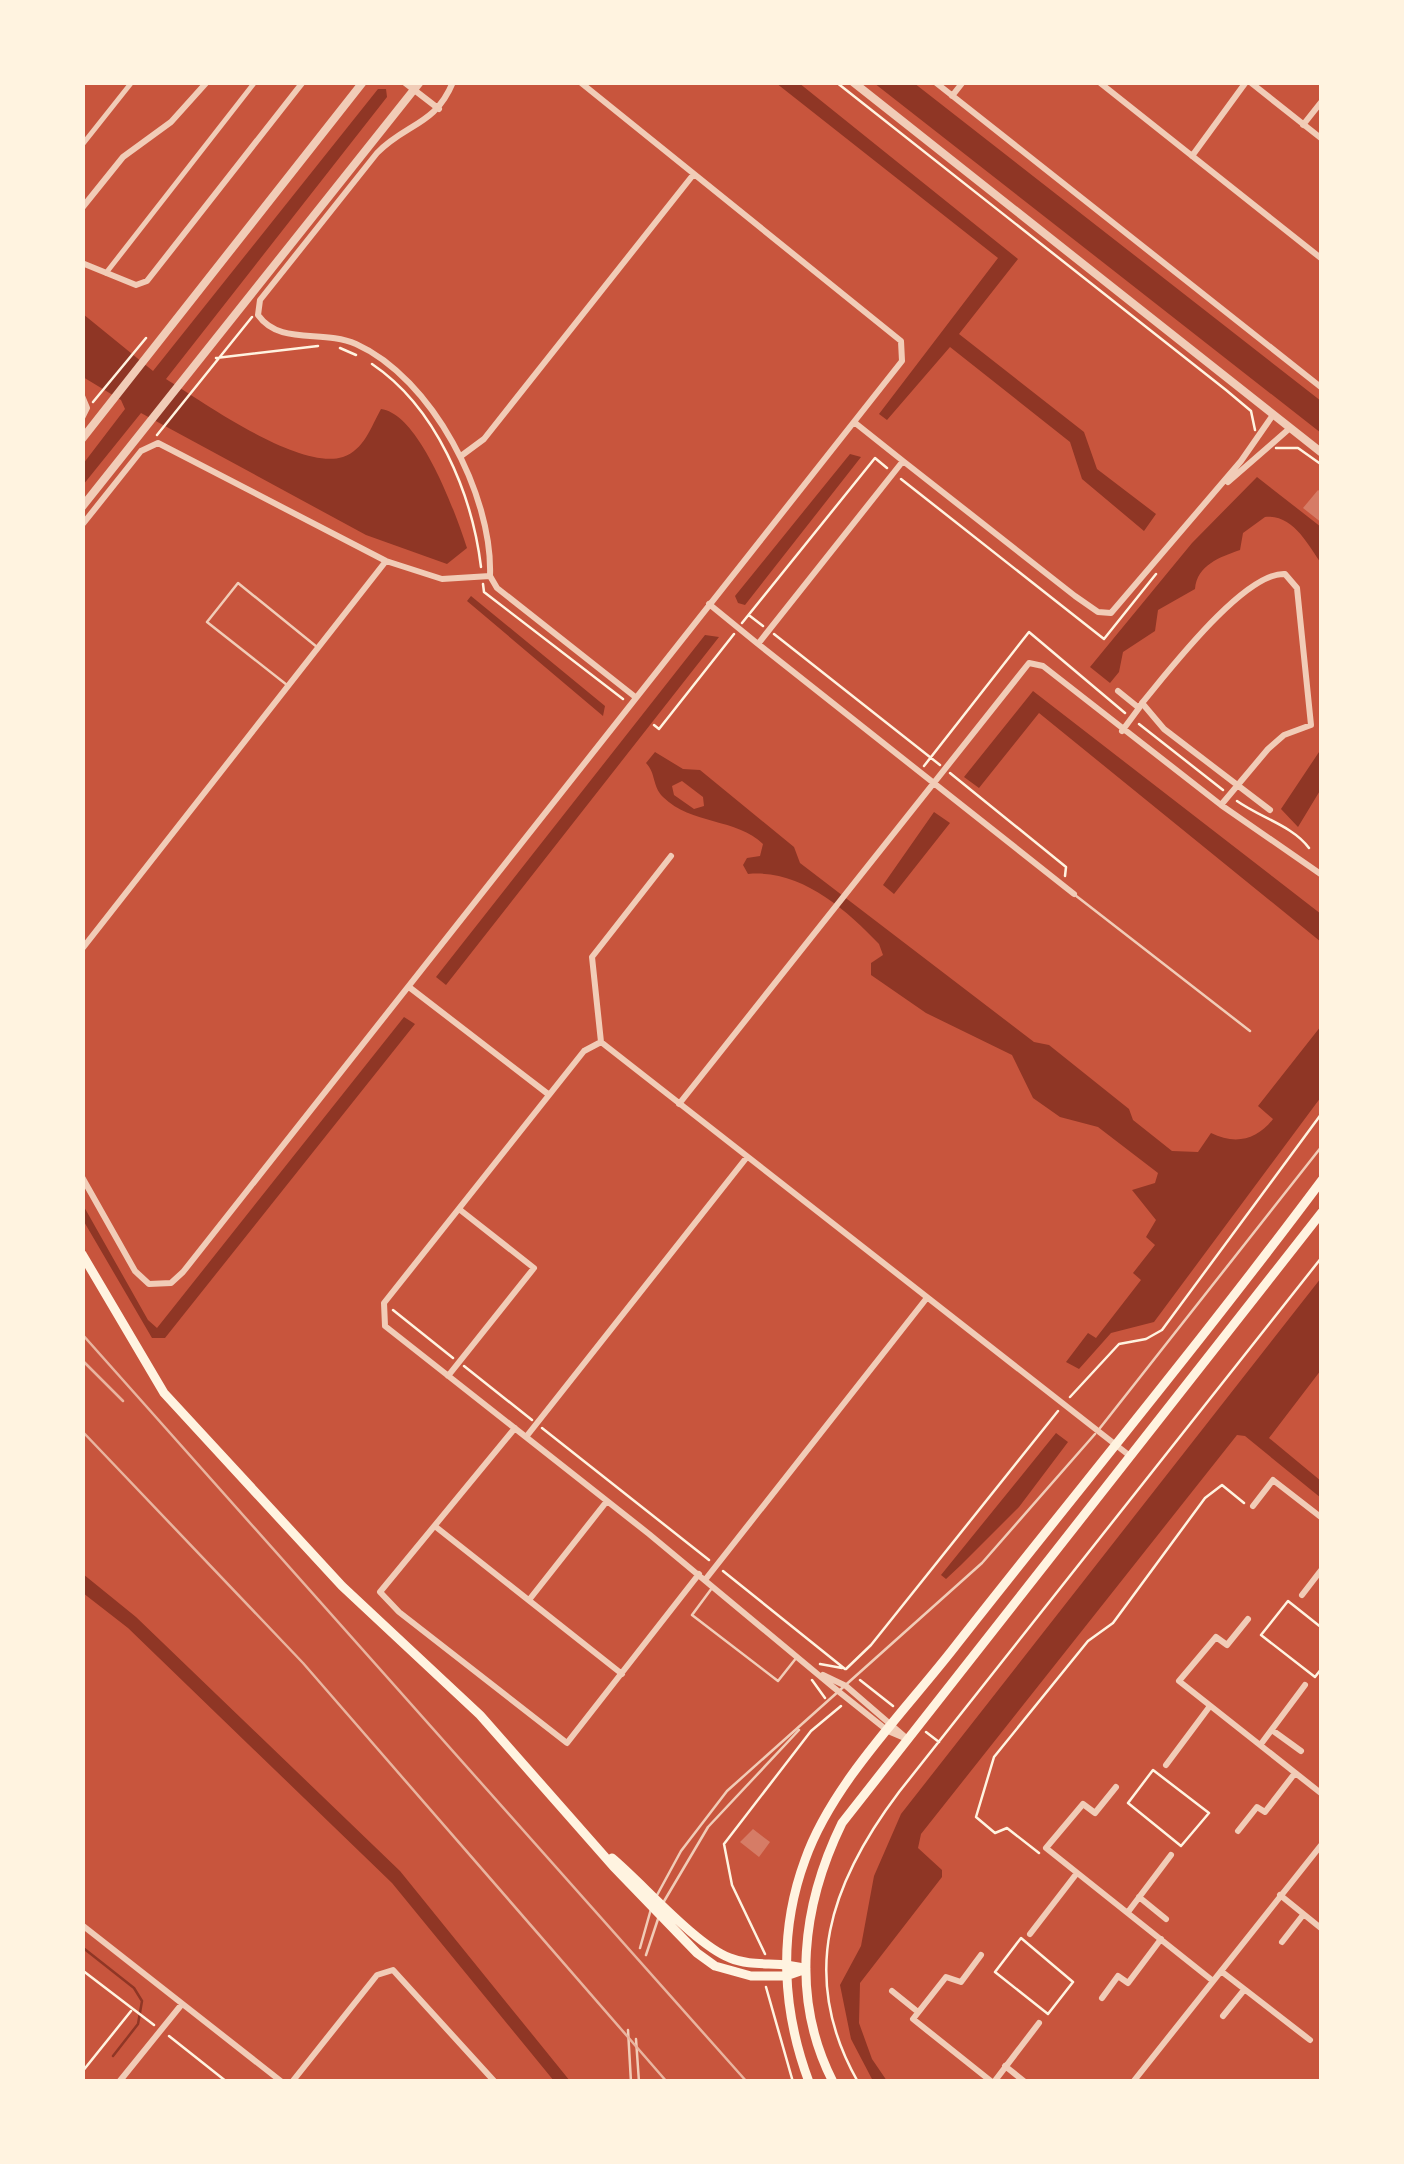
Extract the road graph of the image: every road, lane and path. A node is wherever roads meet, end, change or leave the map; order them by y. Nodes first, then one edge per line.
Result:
1 (132, 82) edge
2 (207, 82) edge
3 (255, 82) edge
4 (303, 82) edge
5 (363, 82) edge
6 (404, 82) edge
7 (452, 82) edge
8 (580, 82) edge
9 (836, 82) edge
10 (853, 82) edge
11 (935, 82) edge
12 (963, 82) edge
13 (1099, 82) edge
14 (1248, 82) edge
15 (417, 86) edge
16 (952, 96) junction
17 (1322, 101) edge
18 (439, 109) junction
19 (1302, 125) junction
20 (1322, 140) edge
21 (82, 146) edge
22 (1192, 156) junction
23 (693, 175) junction
24 (82, 208) edge
25 (1322, 259) edge
26 (82, 263) edge
27 (106, 273) junction
28 (258, 315) junction
29 (146, 338) dead end
30 (360, 356) dead end
31 (216, 358) junction
32 (370, 362) dead end
33 (1322, 388) edge
34 (82, 396) edge
35 (100, 397) dead end
36 (1273, 415) junction
37 (82, 418) edge
38 (854, 422) junction
39 (1290, 428) junction
40 (158, 431) dead end
41 (1259, 436) junction
42 (82, 439) edge
43 (1270, 442) junction
44 (1322, 453) edge
45 (461, 456) junction
46 (902, 461) junction
47 (1322, 465) edge
48 (892, 473) junction
49 (1222, 484) junction
50 (82, 508) edge
51 (82, 526) edge
52 (386, 561) junction
53 (486, 576) junction
54 (708, 604) junction
55 (748, 615) junction
56 (738, 628) junction
57 (768, 630) junction
58 (1104, 640) dead end
59 (758, 644) junction
60 (318, 648) junction
61 (288, 686) junction
62 (1118, 691) dead end
63 (632, 700) junction
64 (1140, 706) junction
65 (1132, 718) junction
66 (654, 725) dead end
67 (1122, 731) junction
68 (930, 758) junction
69 (943, 767) junction
70 (920, 771) junction
71 (933, 782) junction
72 (1238, 786) junction
73 (1230, 795) junction
74 (1221, 806) junction
75 (1270, 810) dead end
76 (1309, 848) dead end
77 (671, 856) dead end
78 (1322, 875) edge
79 (1064, 886) junction
80 (1074, 894) joint
81 (82, 949) edge
82 (408, 987) junction
83 (1250, 1031) dead end
84 (601, 1042) junction
85 (548, 1094) junction
86 (680, 1104) junction
87 (1322, 1113) edge
88 (1322, 1146) edge
89 (747, 1157) junction
90 (82, 1177) edge
91 (1322, 1180) edge
92 (459, 1208) junction
93 (1322, 1212) edge
94 (82, 1254) edge
95 (1322, 1257) edge
96 (926, 1299) junction
97 (384, 1303) junction
98 (459, 1362) junction
99 (448, 1376) junction
100 (1063, 1404) junction
101 (536, 1424) junction
102 (514, 1428) junction
103 (1098, 1430) junction
104 (526, 1437) junction
105 (1116, 1444) junction
106 (1130, 1456) junction
107 (608, 1501) junction
108 (1252, 1507) joint
109 (1322, 1518) edge
110 (436, 1527) junction
111 (716, 1566) junction
112 (1322, 1569) edge
113 (702, 1577) junction
114 (713, 1588) junction
115 (1302, 1595) dead end
116 (530, 1600) junction
117 (1248, 1618) dead end
118 (1322, 1628) edge
119 (801, 1658) junction
120 (1322, 1668) edge
121 (846, 1669) junction
122 (622, 1674) junction
123 (856, 1676) junction
124 (865, 1684) junction
125 (1306, 1684) dead end
126 (842, 1689) junction
127 (852, 1696) junction
128 (828, 1702) junction
129 (1210, 1706) junction
130 (836, 1710) junction
131 (902, 1713) junction
132 (803, 1725) junction
133 (917, 1725) junction
134 (891, 1727) junction
135 (1272, 1730) junction
136 (906, 1739) junction
137 (939, 1742) junction
138 (1261, 1744) junction
139 (1301, 1751) dead end
140 (1166, 1765) dead end
141 (1294, 1773) junction
142 (1116, 1787) dead end
143 (1322, 1794) edge
144 (1209, 1813) joint
145 (1238, 1831) dead end
146 (1322, 1844) edge
147 (1046, 1848) junction
148 (602, 1850) junction
149 (1171, 1855) dead end
150 (1077, 1873) junction
151 (1280, 1895) junction
152 (1138, 1897) junction
153 (1128, 1912) junction
154 (1303, 1915) junction
155 (1166, 1919) dead end
156 (82, 1925) edge
157 (1322, 1929) edge
158 (1030, 1934) dead end
159 (1161, 1939) junction
160 (1282, 1942) dead end
161 (640, 1948) dead end
162 (646, 1954) dead end
163 (982, 1955) dead end
164 (765, 1962) junction
165 (786, 1962) junction
166 (82, 1970) edge
167 (806, 1970) junction
168 (1221, 1971) junction
169 (766, 1976) junction
170 (786, 1976) junction
171 (1213, 1981) junction
172 (1073, 1982) joint
173 (1244, 1990) junction
174 (892, 1992) dead end
175 (1102, 1998) dead end
176 (182, 2004) junction
177 (132, 2010) junction
178 (918, 2012) junction
179 (1223, 2016) dead end
180 (152, 2023) dead end
181 (1039, 2023) dead end
182 (160, 2030) junction
183 (628, 2030) dead end
184 (636, 2040) dead end
185 (1310, 2040) dead end
186 (1005, 2066) junction
187 (82, 2072) edge
188 (119, 2082) edge
189 (226, 2082) edge
190 (282, 2082) edge
191 (292, 2082) edge
192 (496, 2082) edge
193 (631, 2082) edge
194 (639, 2082) edge
195 (793, 2082) edge
196 (809, 2082) edge
197 (833, 2082) edge
198 (858, 2082) edge
199 (993, 2082) edge
200 (1024, 2082) edge
201 (1132, 2082) edge

1 - 21 street
2 - 24 street
3 - 27 street
4 - 27 street
5 - 42 street
6 - 15 street
7 - 18 street
8 - 23 street
9 - 41 path
10 - 36 street
11 - 16 street
12 - 16 street
13 - 22 street
14 - 19 street
14 - 22 street
15 - 18 street
15 - 50 street
16 - 33 street
17 - 19 street
18 - 28 street
19 - 20 street
22 - 25 street
23 - 38 street
23 - 45 street
26 - 27 street
28 - 31 path
28 - 45 street
29 - 35 path
30 - 31 path
31 - 40 path
32 - 53 path
34 - 37 street
36 - 39 street
36 - 41 street
38 - 46 street
38 - 54 street
39 - 43 street
39 - 44 street
41 - 49 street
43 - 47 path
43 - 49 street
45 - 53 street
46 - 48 street
46 - 49 street
48 - 55 path
48 - 57 street
48 - 58 path
51 - 52 street
52 - 53 street
52 - 60 street
53 - 63 street
53 - 63 path
54 - 56 street
54 - 63 street
55 - 56 path
55 - 57 path
56 - 59 street
56 - 66 path
57 - 59 street
57 - 68 path
59 - 70 street
60 - 61 street
60 - 61 lane
61 - 81 street
62 - 64 street
63 - 82 street
64 - 65 street
64 - 72 street
64 - 72 street
65 - 67 street
65 - 68 path
65 - 73 path
67 - 69 street
67 - 74 street
68 - 69 path
68 - 70 path
69 - 71 street
69 - 79 path
70 - 71 street
71 - 79 street
71 - 86 street
72 - 73 street
72 - 75 street
73 - 74 street
73 - 76 path
74 - 78 street
77 - 84 street
79 - 80 street
80 - 83 lane
82 - 85 street
82 - 90 street
84 - 85 street
84 - 86 street
85 - 92 street
86 - 89 street
87 - 100 path
88 - 103 lane
89 - 96 street
89 - 101 street
91 - 105 main road
92 - 97 street
92 - 98 street
93 - 106 main road
94 - 148 main road
95 - 137 path
96 - 100 street
96 - 111 street
97 - 98 path
97 - 99 street
98 - 99 street
98 - 101 path
99 - 102 street
100 - 103 street
100 - 121 path
101 - 104 street
101 - 111 path
102 - 104 street
102 - 110 street
103 - 105 street
103 - 123 lane
104 - 107 street
105 - 106 street
105 - 131 main road
106 - 133 main road
107 - 113 street
107 - 116 street
108 - 109 street
108 - 147 path
110 - 116 street
110 - 122 street
111 - 113 street
111 - 121 path
112 - 115 street
113 - 114 street
113 - 122 street
114 - 119 street
114 - 119 lane
116 - 122 street
117 - 129 street
118 - 120 path
119 - 121 path
119 - 126 street
119 - 128 path
121 - 123 path
123 - 124 path
123 - 126 lane
124 - 127 path
124 - 131 path
125 - 135 street
126 - 127 street
126 - 128 lane
127 - 130 path
127 - 134 street
128 - 130 path
128 - 132 lane
129 - 138 street
129 - 140 street
130 - 164 path
131 - 134 main road
132 - 161 lane
132 - 162 lane
133 - 136 main road
133 - 137 path
134 - 136 street
134 - 165 main road
135 - 138 street
135 - 139 street
136 - 167 main road
137 - 198 path
138 - 141 street
141 - 143 street
141 - 145 street
142 - 147 street
144 - 144 path
146 - 151 street
147 - 150 street
148 - 164 main road
148 - 169 main road
149 - 152 street
150 - 153 street
150 - 158 street
151 - 154 street
151 - 168 street
152 - 153 street
152 - 155 street
153 - 159 street
154 - 157 street
154 - 160 street
156 - 176 street
159 - 171 street
159 - 175 street
163 - 178 street
164 - 165 main road
165 - 167 main road
165 - 170 main road
166 - 177 path
167 - 170 main road
167 - 197 main road
168 - 171 street
168 - 173 street
169 - 170 main road
169 - 195 path
170 - 196 main road
171 - 201 street
172 - 172 path
173 - 179 street
173 - 185 street
174 - 178 street
176 - 182 street
176 - 190 street
177 - 180 path
177 - 187 path
178 - 199 street
181 - 186 street
182 - 188 street
182 - 189 path
183 - 193 lane
184 - 194 lane
186 - 199 street
186 - 200 street
191 - 192 street

